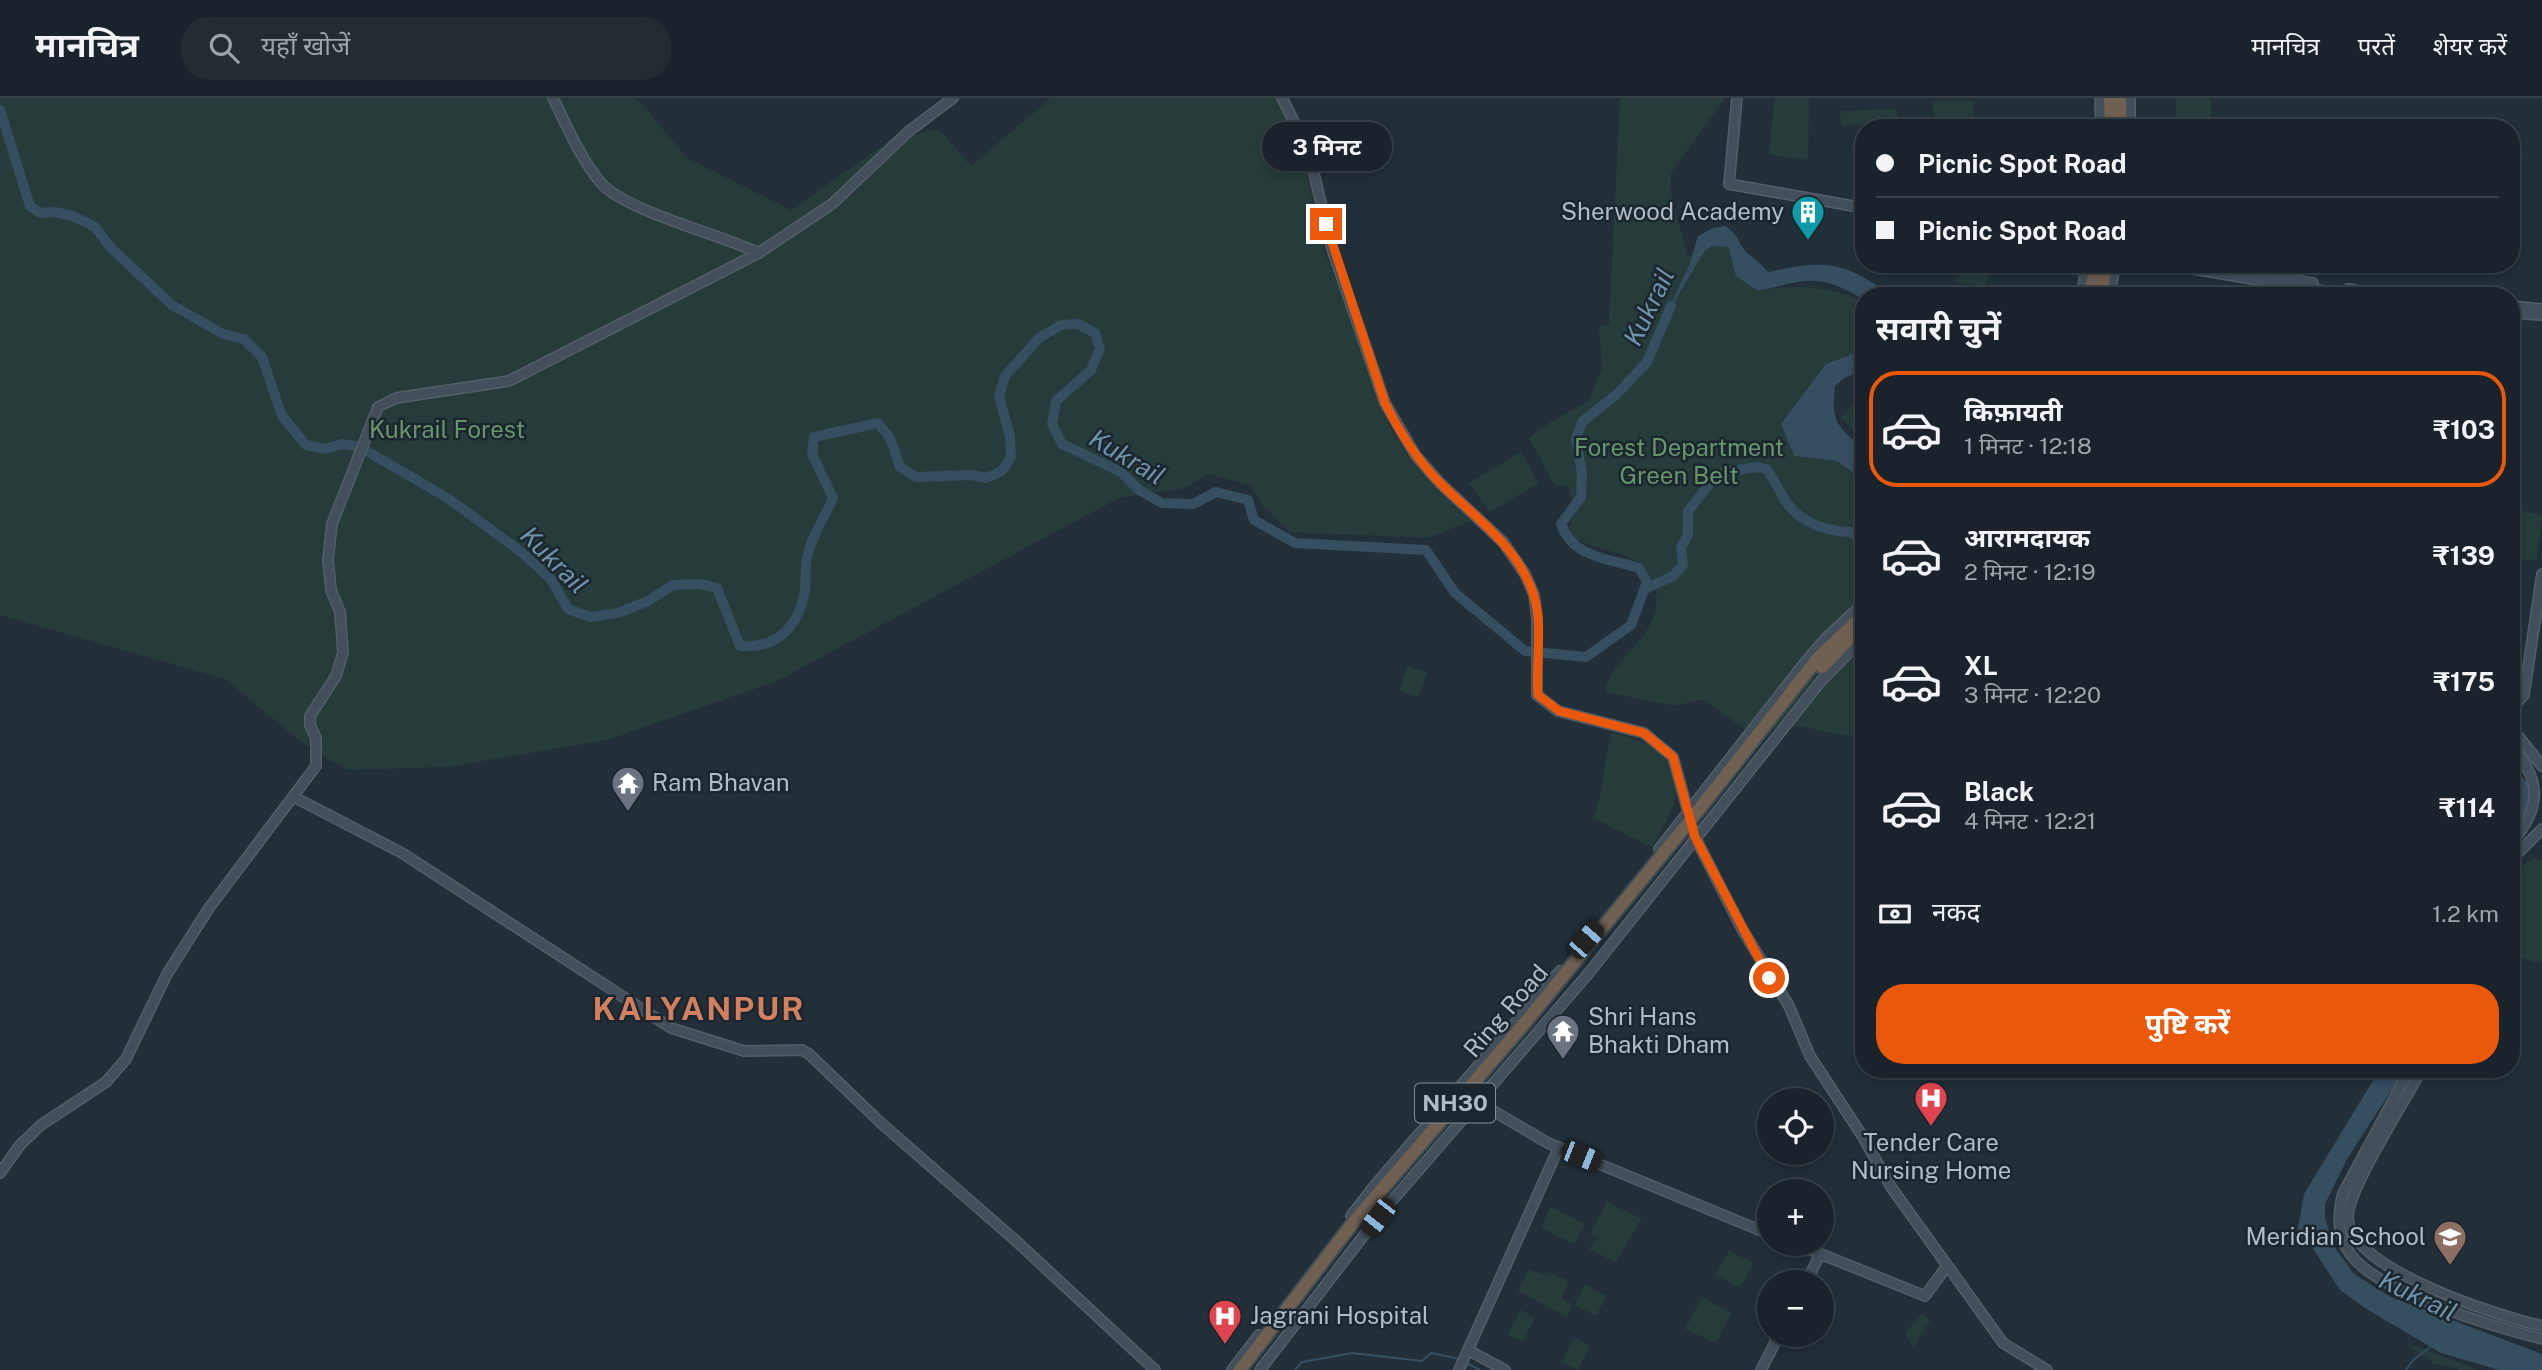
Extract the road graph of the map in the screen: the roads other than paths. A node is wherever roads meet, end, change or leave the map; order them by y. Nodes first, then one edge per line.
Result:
1 (553, 98) edge
2 (953, 98) edge
3 (1282, 98) edge
4 (1737, 98) edge
5 (2100, 98) edge
6 (2110, 98) edge
7 (2120, 98) edge
8 (2130, 98) edge
9 (2101, 119) edge
10 (2111, 119) edge
11 (2121, 119) edge
12 (2130, 119) edge
13 (1855, 206) edge
14 (759, 253) junction
15 (2217, 273) edge
16 (2256, 273) edge
17 (2301, 287) edge
18 (2336, 287) edge
19 (2520, 307) edge
20 (2542, 309) edge
21 (2520, 314) edge
22 (2542, 315) edge
23 (2542, 574) edge
24 (1855, 621) edge
25 (1855, 622) edge
26 (1855, 646) edge
27 (2520, 699) edge
28 (2520, 738) edge
29 (2520, 756) edge
30 (2542, 766) edge
31 (294, 797) junction
32 (1688, 811) junction
33 (2542, 829) edge
34 (2520, 835) edge
35 (1695, 837) junction
36 (1679, 841) junction
37 (2520, 851) edge
38 (2405, 1078) edge
39 (2418, 1078) edge
40 (1478, 1102) junction
41 (1559, 1147) junction
42 (0, 1174) edge
43 (1757, 1229) edge
44 (1826, 1256) edge
45 (1947, 1266) junction
46 (2542, 1326) edge
47 (2542, 1339) edge
48 (1773, 1347) edge
49 (1463, 1360) edge
50 (1154, 1370) edge
51 (1232, 1370) edge
52 (1240, 1370) edge
53 (1249, 1370) edge
54 (1260, 1370) edge
55 (1505, 1370) edge
56 (1761, 1370) edge
57 (2047, 1370) edge

1 - 14 street
2 - 14 street
3 - 32 street
4 - 13 street
5 - 9 street
6 - 10 highway
7 - 11 highway
8 - 12 street
14 - 31 street
15 - 17 street
16 - 18 street
19 - 20 street
21 - 22 street
23 - 27 street
24 - 32 street
25 - 36 highway, Ring Road / NH30, bridge
26 - 35 street
28 - 30 street
29 - 34 street
31 - 42 street
31 - 50 street
32 - 35 street
32 - 36 street
33 - 37 street
35 - 36 street
35 - 45 street
36 - 40 street
36 - 51 street
36 - 52 highway, Ring Road / NH30
36 - 53 highway, Ring Road / NH30
38 - 47 street
39 - 46 street
40 - 41 street
40 - 54 street
41 - 43 street
41 - 49 street
44 - 45 street
45 - 57 street
48 - 56 street
49 - 55 street

